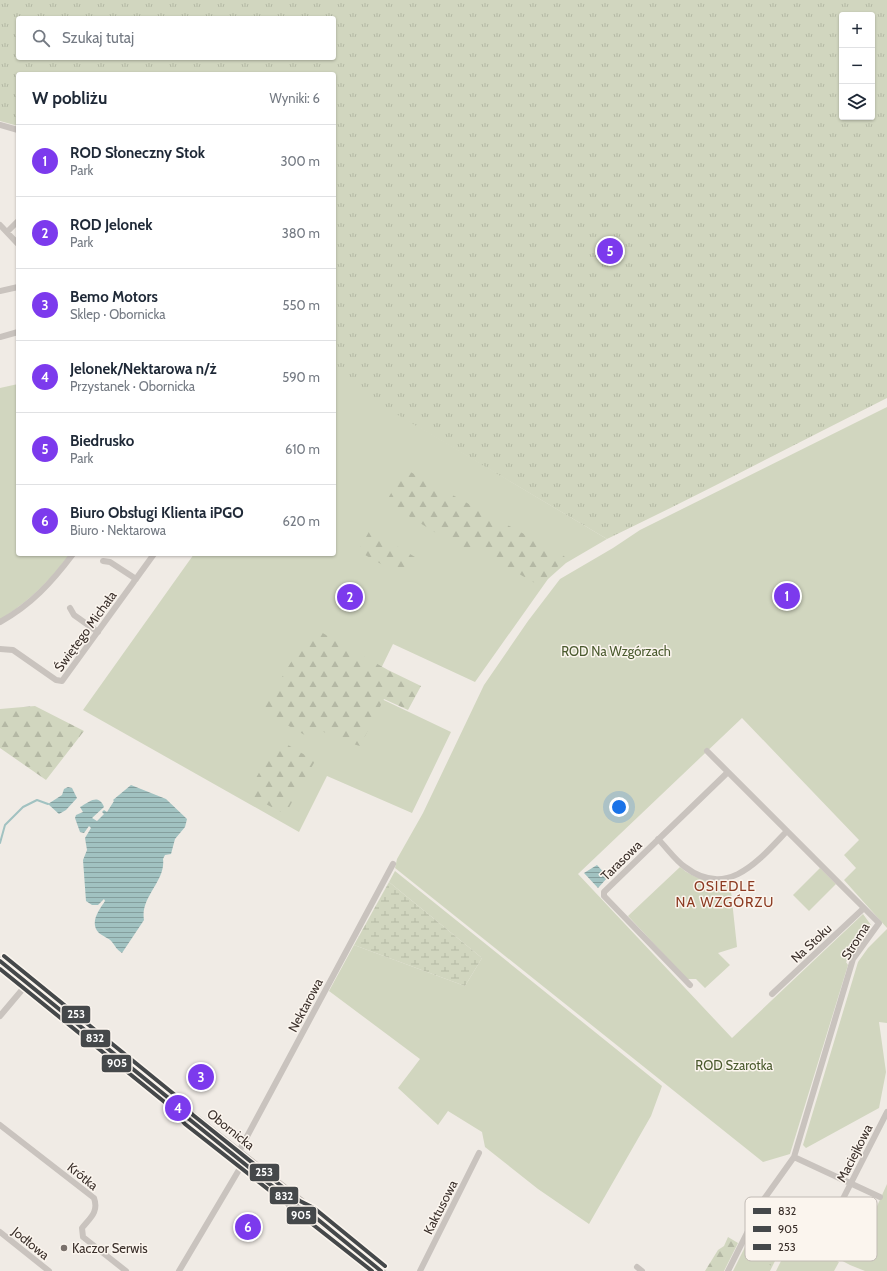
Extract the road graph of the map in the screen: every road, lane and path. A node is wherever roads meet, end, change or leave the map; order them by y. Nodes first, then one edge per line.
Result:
1 (0, 124) edge
2 (16, 129) edge
3 (16, 222) edge
4 (0, 225) edge
5 (7, 232) junction
6 (16, 242) edge
7 (16, 287) edge
8 (0, 291) edge
9 (16, 333) edge
10 (0, 337) edge
11 (71, 556) edge
12 (153, 556) edge
13 (103, 561) dead end
14 (136, 579) junction
15 (70, 608) dead end
16 (0, 622) edge
17 (98, 632) junction
18 (0, 649) edge
19 (707, 751) dead end
20 (728, 772) junction
21 (787, 831) junction
22 (658, 839) junction
23 (392, 864) dead end
24 (864, 908) junction
25 (0, 962) edge
26 (27, 984) junction
27 (690, 985) dead end
28 (772, 994) dead end
29 (0, 1016) edge
30 (887, 1112) edge
31 (0, 1125) edge
32 (479, 1153) dead end
33 (241, 1157) junction
34 (794, 1157) junction
35 (850, 1184) junction
36 (766, 1197) edge
37 (844, 1197) edge
38 (880, 1197) dead end
39 (0, 1232) edge
40 (745, 1238) edge
41 (49, 1271) edge
42 (126, 1271) edge
43 (179, 1271) edge
44 (381, 1271) edge
45 (420, 1271) edge
46 (728, 1271) edge

1 - 2 street
3 - 5 street
4 - 5 street
5 - 6 street
7 - 8 street
9 - 10 street
11 - 16 street
12 - 14 street, Świętego Michała
13 - 14 street
14 - 17 street, Świętego Michała
15 - 17 street
17 - 18 street, Świętego Michała
19 - 20 street, Stroma
20 - 21 street, Stroma
20 - 22 street, Tarasowa
21 - 22 street
21 - 24 street, Stroma
22 - 27 street, Tarasowa
23 - 33 street, Nektarowa
24 - 28 street, Na Stoku
24 - 34 street, Stroma
25 - 26 main road, Obornicka
26 - 29 street
26 - 33 main road, Obornicka
30 - 35 street, Maciejkowa
31 - 42 street, Krótka
32 - 45 street, Kaktusowa
33 - 43 street, Nektarowa
33 - 44 main road, Obornicka
34 - 35 street
34 - 36 street
35 - 37 street, Maciejkowa
35 - 38 street
39 - 41 street, Jodłowa
40 - 46 street

